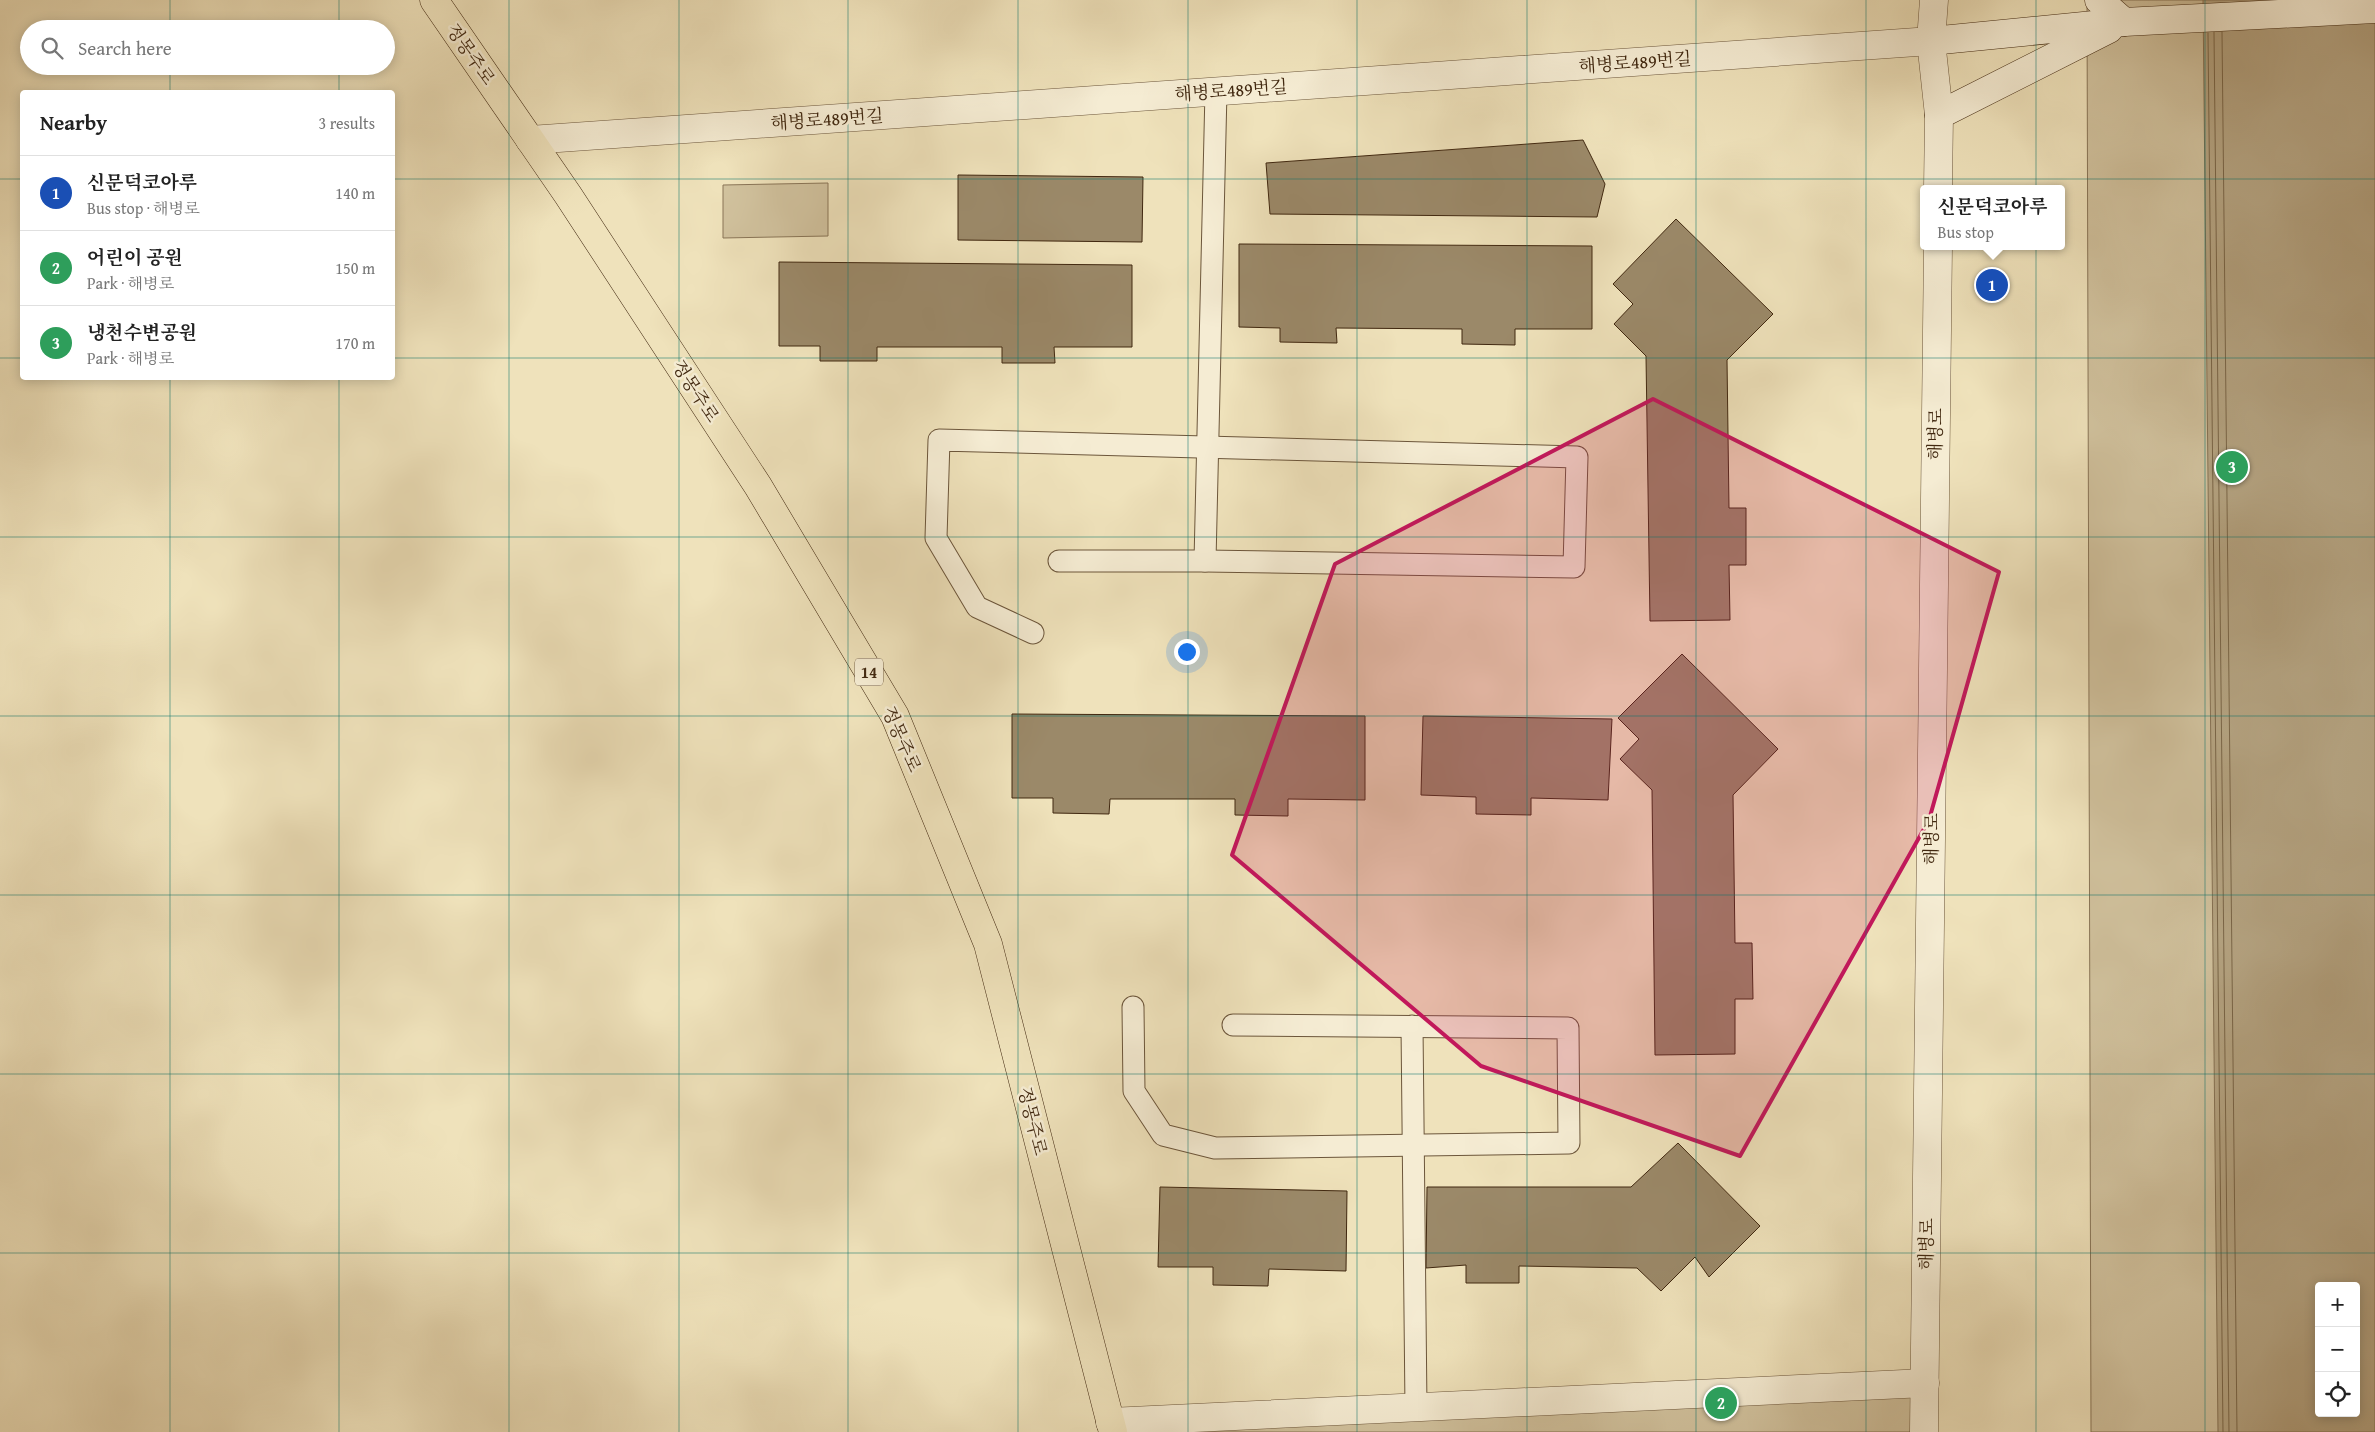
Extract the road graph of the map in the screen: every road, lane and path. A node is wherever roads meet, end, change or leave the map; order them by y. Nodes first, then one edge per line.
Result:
1 (434, 0) edge
2 (1934, 0) edge
3 (2099, 0) edge
4 (2375, 9) edge
5 (2124, 22) junction
6 (1931, 41) junction
7 (1216, 91) junction
8 (1939, 115) junction
9 (530, 140) junction
10 (1938, 185) edge
11 (1938, 250) edge
12 (1208, 448) junction
13 (1059, 561) dead end
14 (1205, 561) junction
15 (1033, 633) dead end
16 (1133, 1007) dead end
17 (1233, 1025) dead end
18 (1412, 1026) junction
19 (1414, 1146) junction
20 (1925, 1383) junction
21 (1416, 1408) junction
22 (1112, 1427) edge
23 (1924, 1432) edge

1 - 9 main road, 정몽주로 / 14
2 - 6 street
3 - 5 street
4 - 5 street, 해병로489번길
5 - 6 street, 해병로489번길
5 - 8 street
6 - 7 street, 해병로489번길
6 - 8 street
7 - 9 street, 해병로489번길
7 - 12 lane
8 - 10 street
9 - 22 main road, 정몽주로 / 14
11 - 20 street, 해병로
12 - 14 lane
12 - 14 lane
12 - 15 lane
13 - 14 lane
16 - 19 lane
17 - 18 lane
18 - 19 lane
18 - 19 lane
19 - 21 lane
20 - 21 street
20 - 23 street, 해병로
21 - 22 street

